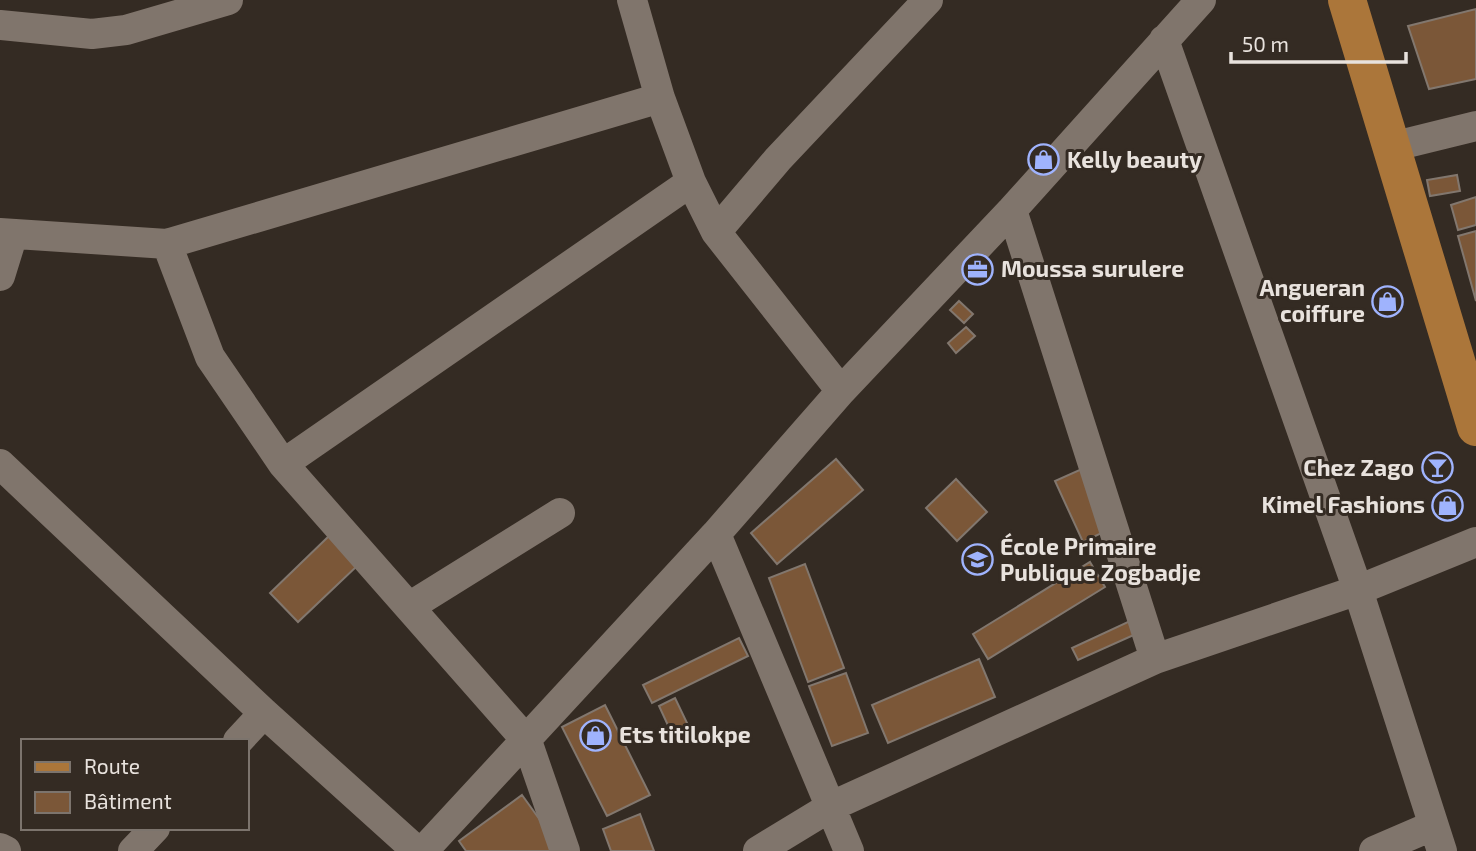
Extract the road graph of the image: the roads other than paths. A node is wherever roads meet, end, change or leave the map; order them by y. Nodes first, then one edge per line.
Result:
1 (228, 0) edge
2 (632, 0) edge
3 (928, 0) edge
4 (1201, 0) edge
5 (1347, 0) edge
6 (0, 25) edge
7 (1164, 40) junction
8 (660, 98) junction
9 (1476, 125) edge
10 (1391, 147) junction
11 (691, 182) junction
12 (1012, 210) junction
13 (716, 232) junction
14 (6, 234) edge
15 (167, 244) junction
16 (0, 276) edge
17 (1464, 342) edge
18 (841, 391) junction
19 (1476, 427) edge
20 (0, 464) edge
21 (283, 464) junction
22 (560, 513) dead end
23 (716, 534) junction
24 (1476, 542) edge
25 (1358, 590) junction
26 (409, 607) junction
27 (1155, 659) junction
28 (264, 713) junction
29 (240, 739) edge
30 (527, 741) junction
31 (832, 806) junction
32 (153, 830) edge
33 (1437, 839) edge
34 (0, 848) edge
35 (6, 851) edge
36 (133, 851) edge
37 (417, 851) edge
38 (423, 851) edge
39 (565, 851) edge
40 (758, 851) edge
41 (849, 851) edge
42 (1374, 851) edge

1 - 6 street
2 - 8 street
3 - 13 street
4 - 7 street
5 - 10 main road
7 - 12 street
7 - 25 street
8 - 11 street
8 - 15 street
9 - 10 street
10 - 17 main road
11 - 13 street
11 - 21 street
12 - 18 street
12 - 27 street
13 - 18 street
14 - 15 street
14 - 16 street
15 - 21 street
17 - 19 main road
18 - 23 street
20 - 28 street
21 - 26 street
22 - 26 street
23 - 30 street
23 - 31 street
24 - 25 street
25 - 27 street
25 - 33 street
26 - 30 street
27 - 31 street
28 - 29 street
28 - 37 street
30 - 38 street
30 - 39 street
31 - 40 street
31 - 41 street
32 - 36 street
33 - 42 street
34 - 35 street

